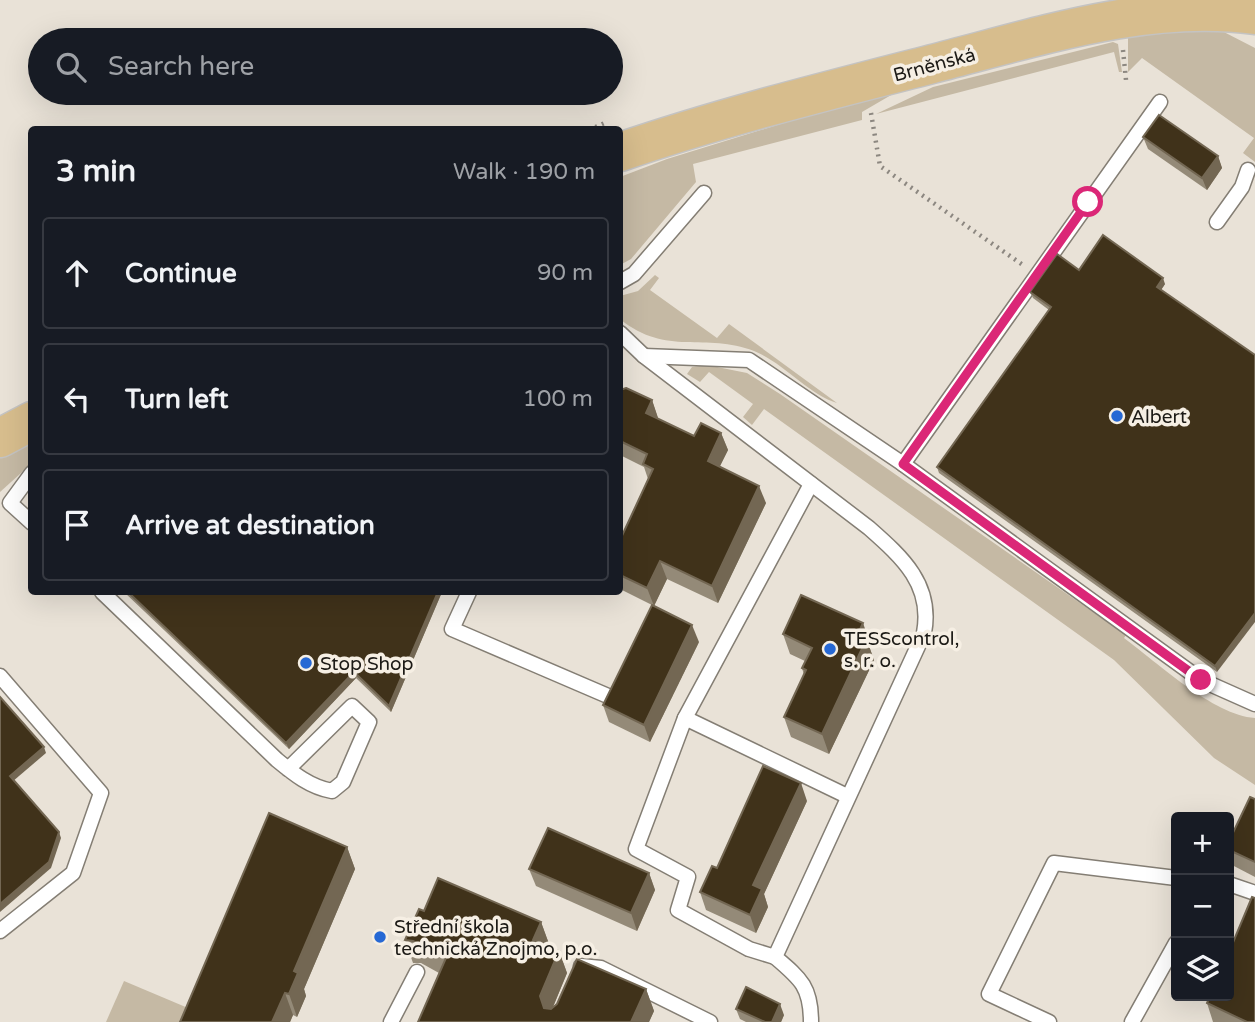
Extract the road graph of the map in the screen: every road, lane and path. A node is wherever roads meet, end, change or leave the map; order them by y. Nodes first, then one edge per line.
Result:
1 (1255, 15) edge
2 (1160, 102) dead end
3 (881, 107) dead end
4 (623, 151) edge
5 (1248, 170) dead end
6 (704, 193) dead end
7 (1217, 222) dead end
8 (1037, 275) junction
9 (623, 280) edge
10 (623, 335) edge
11 (644, 356) junction
12 (28, 423) edge
13 (0, 438) edge
14 (903, 464) junction
15 (28, 478) edge
16 (811, 484) junction
17 (28, 519) edge
18 (105, 595) edge
19 (468, 595) edge
20 (0, 676) edge
21 (608, 696) edge
22 (1255, 704) edge
23 (685, 718) junction
24 (288, 769) junction
25 (847, 796) junction
26 (1171, 877) edge
27 (1234, 886) edge
28 (1255, 893) edge
29 (0, 931) edge
30 (1171, 952) edge
31 (775, 957) junction
32 (416, 972) dead end
33 (576, 977) edge
34 (391, 1022) edge
35 (710, 1022) edge
36 (811, 1022) edge
37 (1049, 1022) edge
38 (1132, 1022) edge

1 - 4 main road, Brněnská
2 - 8 lane
3 - 8 path
5 - 7 lane
6 - 9 lane
8 - 14 lane
10 - 11 lane
11 - 14 lane
11 - 16 lane
12 - 13 main road
14 - 22 lane
15 - 17 lane
16 - 23 lane
16 - 25 lane
18 - 24 lane
19 - 21 lane
20 - 29 lane
23 - 25 lane
23 - 31 lane
24 - 24 lane
25 - 31 lane
26 - 37 lane
27 - 28 lane
30 - 38 lane
31 - 36 lane
32 - 34 lane
33 - 35 lane

